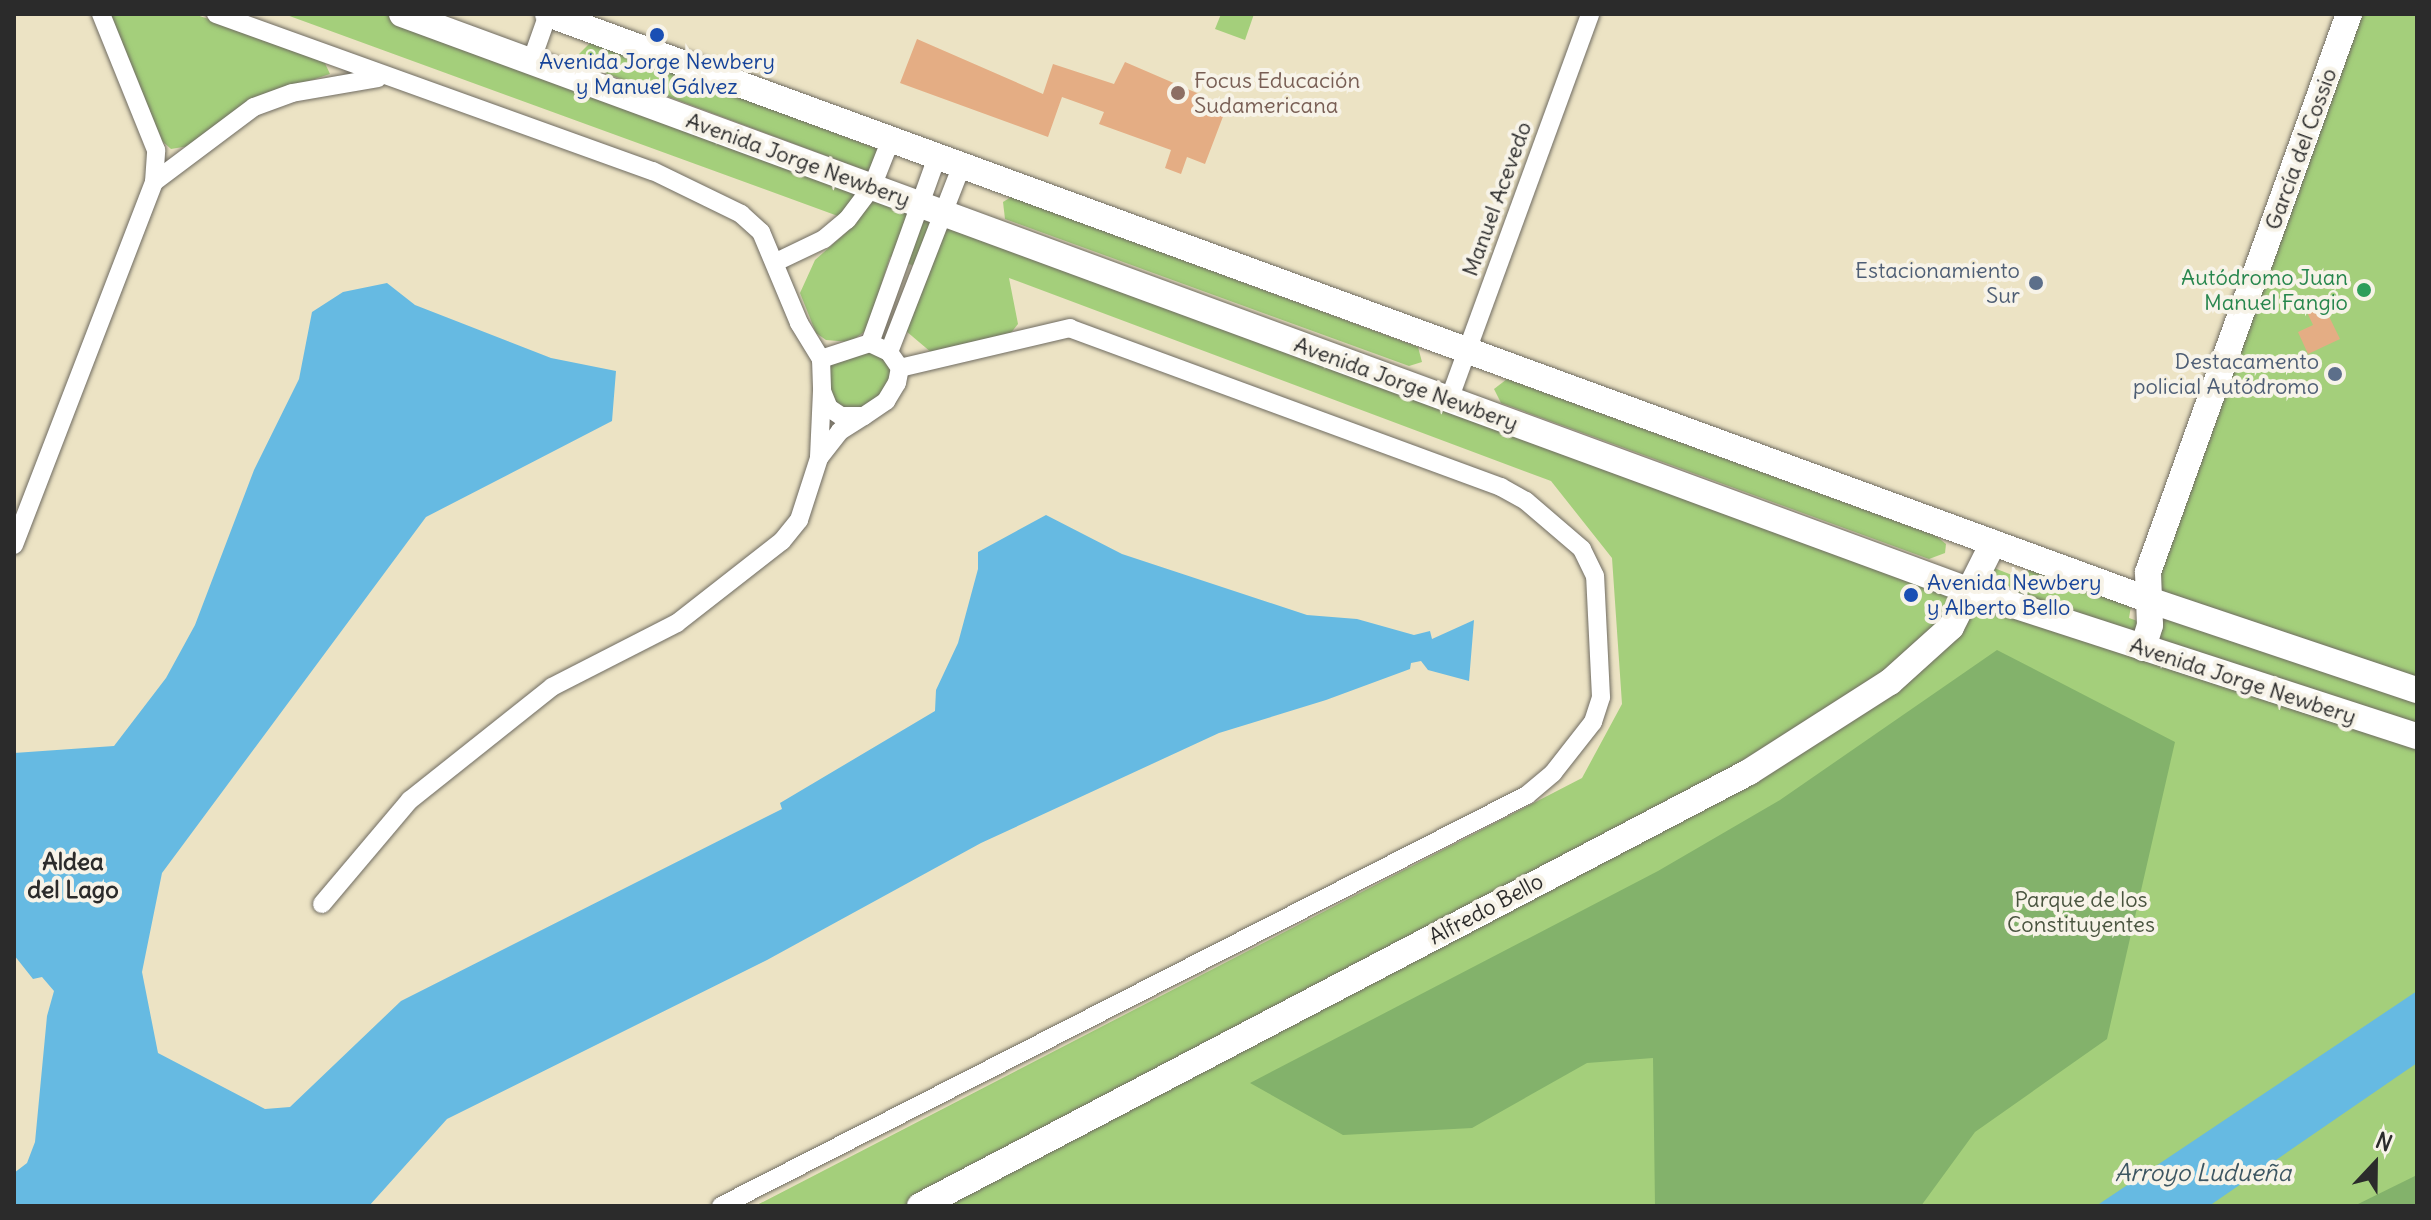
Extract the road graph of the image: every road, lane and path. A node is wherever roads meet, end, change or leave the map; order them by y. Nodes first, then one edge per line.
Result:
1 (101, 14) edge
2 (216, 14) edge
3 (402, 14) edge
4 (548, 14) edge
5 (1590, 14) edge
6 (2349, 14) edge
7 (531, 62) junction
8 (383, 77) junction
9 (891, 139) junction
10 (949, 161) junction
11 (154, 182) junction
12 (872, 187) junction
13 (931, 209) junction
14 (776, 262) junction
15 (870, 343) junction
16 (1467, 350) junction
17 (889, 352) junction
18 (821, 359) junction
19 (900, 368) junction
20 (822, 391) junction
21 (1449, 400) junction
22 (864, 416) junction
23 (819, 458) junction
24 (1993, 543) junction
25 (14, 545) edge
26 (1970, 591) junction
27 (2149, 600) junction
28 (2143, 648) junction
29 (2417, 690) edge
30 (2417, 736) edge
31 (322, 904) dead end
32 (721, 1206) edge
33 (920, 1206) edge

1 - 11 street
2 - 8 street
3 - 7 main road, Avenida Jorge Newbery
4 - 7 street
4 - 9 main road, Avenida Jorge Newbery
5 - 16 street, Manuel Acevedo
6 - 27 main road, García del Cossio
7 - 12 main road, Avenida Jorge Newbery
8 - 11 street
8 - 14 street
9 - 10 main road, Avenida Jorge Newbery
9 - 12 street
10 - 13 street
10 - 13 street
10 - 16 main road, Avenida Jorge Newbery
11 - 25 street
12 - 13 main road, Avenida Jorge Newbery
12 - 14 street
13 - 15 street
13 - 17 street
13 - 21 main road, Avenida Jorge Newbery
14 - 18 street
15 - 17 street
15 - 18 street
16 - 21 street, Manuel Acevedo
16 - 24 main road, Avenida Jorge Newbery
17 - 19 street
18 - 20 street
19 - 22 street
19 - 32 street
20 - 22 street
20 - 23 street
21 - 26 main road, Avenida Jorge Newbery
22 - 23 street
23 - 31 street
24 - 26 main road, Alfredo Bello
24 - 27 main road, Avenida Jorge Newbery
26 - 28 main road, Avenida Jorge Newbery
26 - 33 main road, Alfredo Bello
27 - 28 main road, García del Cossio
27 - 29 main road, Avenida Jorge Newbery
28 - 30 main road, Avenida Jorge Newbery

